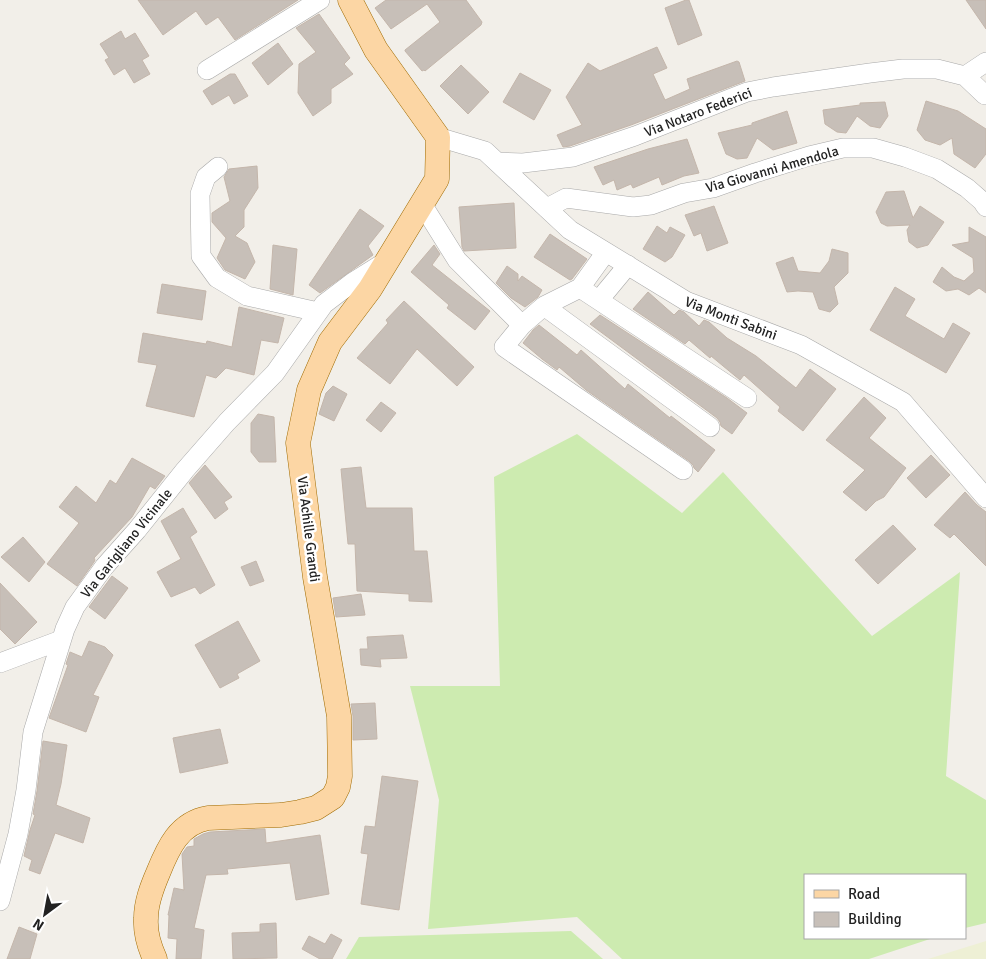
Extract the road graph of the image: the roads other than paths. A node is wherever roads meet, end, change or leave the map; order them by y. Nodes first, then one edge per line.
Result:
1 (320, 0) edge
2 (350, 0) edge
3 (986, 62) edge
4 (207, 70) dead end
5 (965, 76) junction
6 (986, 95) edge
7 (438, 137) junction
8 (497, 162) junction
9 (218, 167) dead end
10 (422, 204) junction
11 (986, 207) edge
12 (547, 208) junction
13 (606, 252) junction
14 (386, 262) junction
15 (628, 265) junction
16 (580, 288) junction
17 (599, 300) junction
18 (544, 306) junction
19 (318, 312) junction
20 (522, 325) junction
21 (748, 398) dead end
22 (710, 426) dead end
23 (683, 470) dead end
24 (986, 498) edge
25 (61, 640) junction
26 (2, 659) edge
27 (0, 901) edge
28 (155, 959) edge

1 - 4 street
2 - 7 main road
3 - 5 street
5 - 6 street
5 - 8 street, Via Notaro Federici
7 - 8 street, Via Monti Sabini
7 - 10 main road, Via Achille Grandi
8 - 12 street, Via Monti Sabini
9 - 19 street
10 - 14 main road, Via Achille Grandi
10 - 20 street
11 - 12 street, Via Giovanni Amendola
12 - 13 street, Via Monti Sabini
13 - 15 street, Via Monti Sabini
13 - 16 street
14 - 19 street, Via Garigliano Vicinale
14 - 28 main road, Via Achille Grandi
15 - 17 street
15 - 24 street, Via Monti Sabini
16 - 17 street
16 - 18 street
17 - 21 street
18 - 20 street
18 - 22 street
19 - 25 street, Via Garigliano Vicinale
20 - 23 street
25 - 26 street
25 - 27 street, Via Garigliano Vicinale

